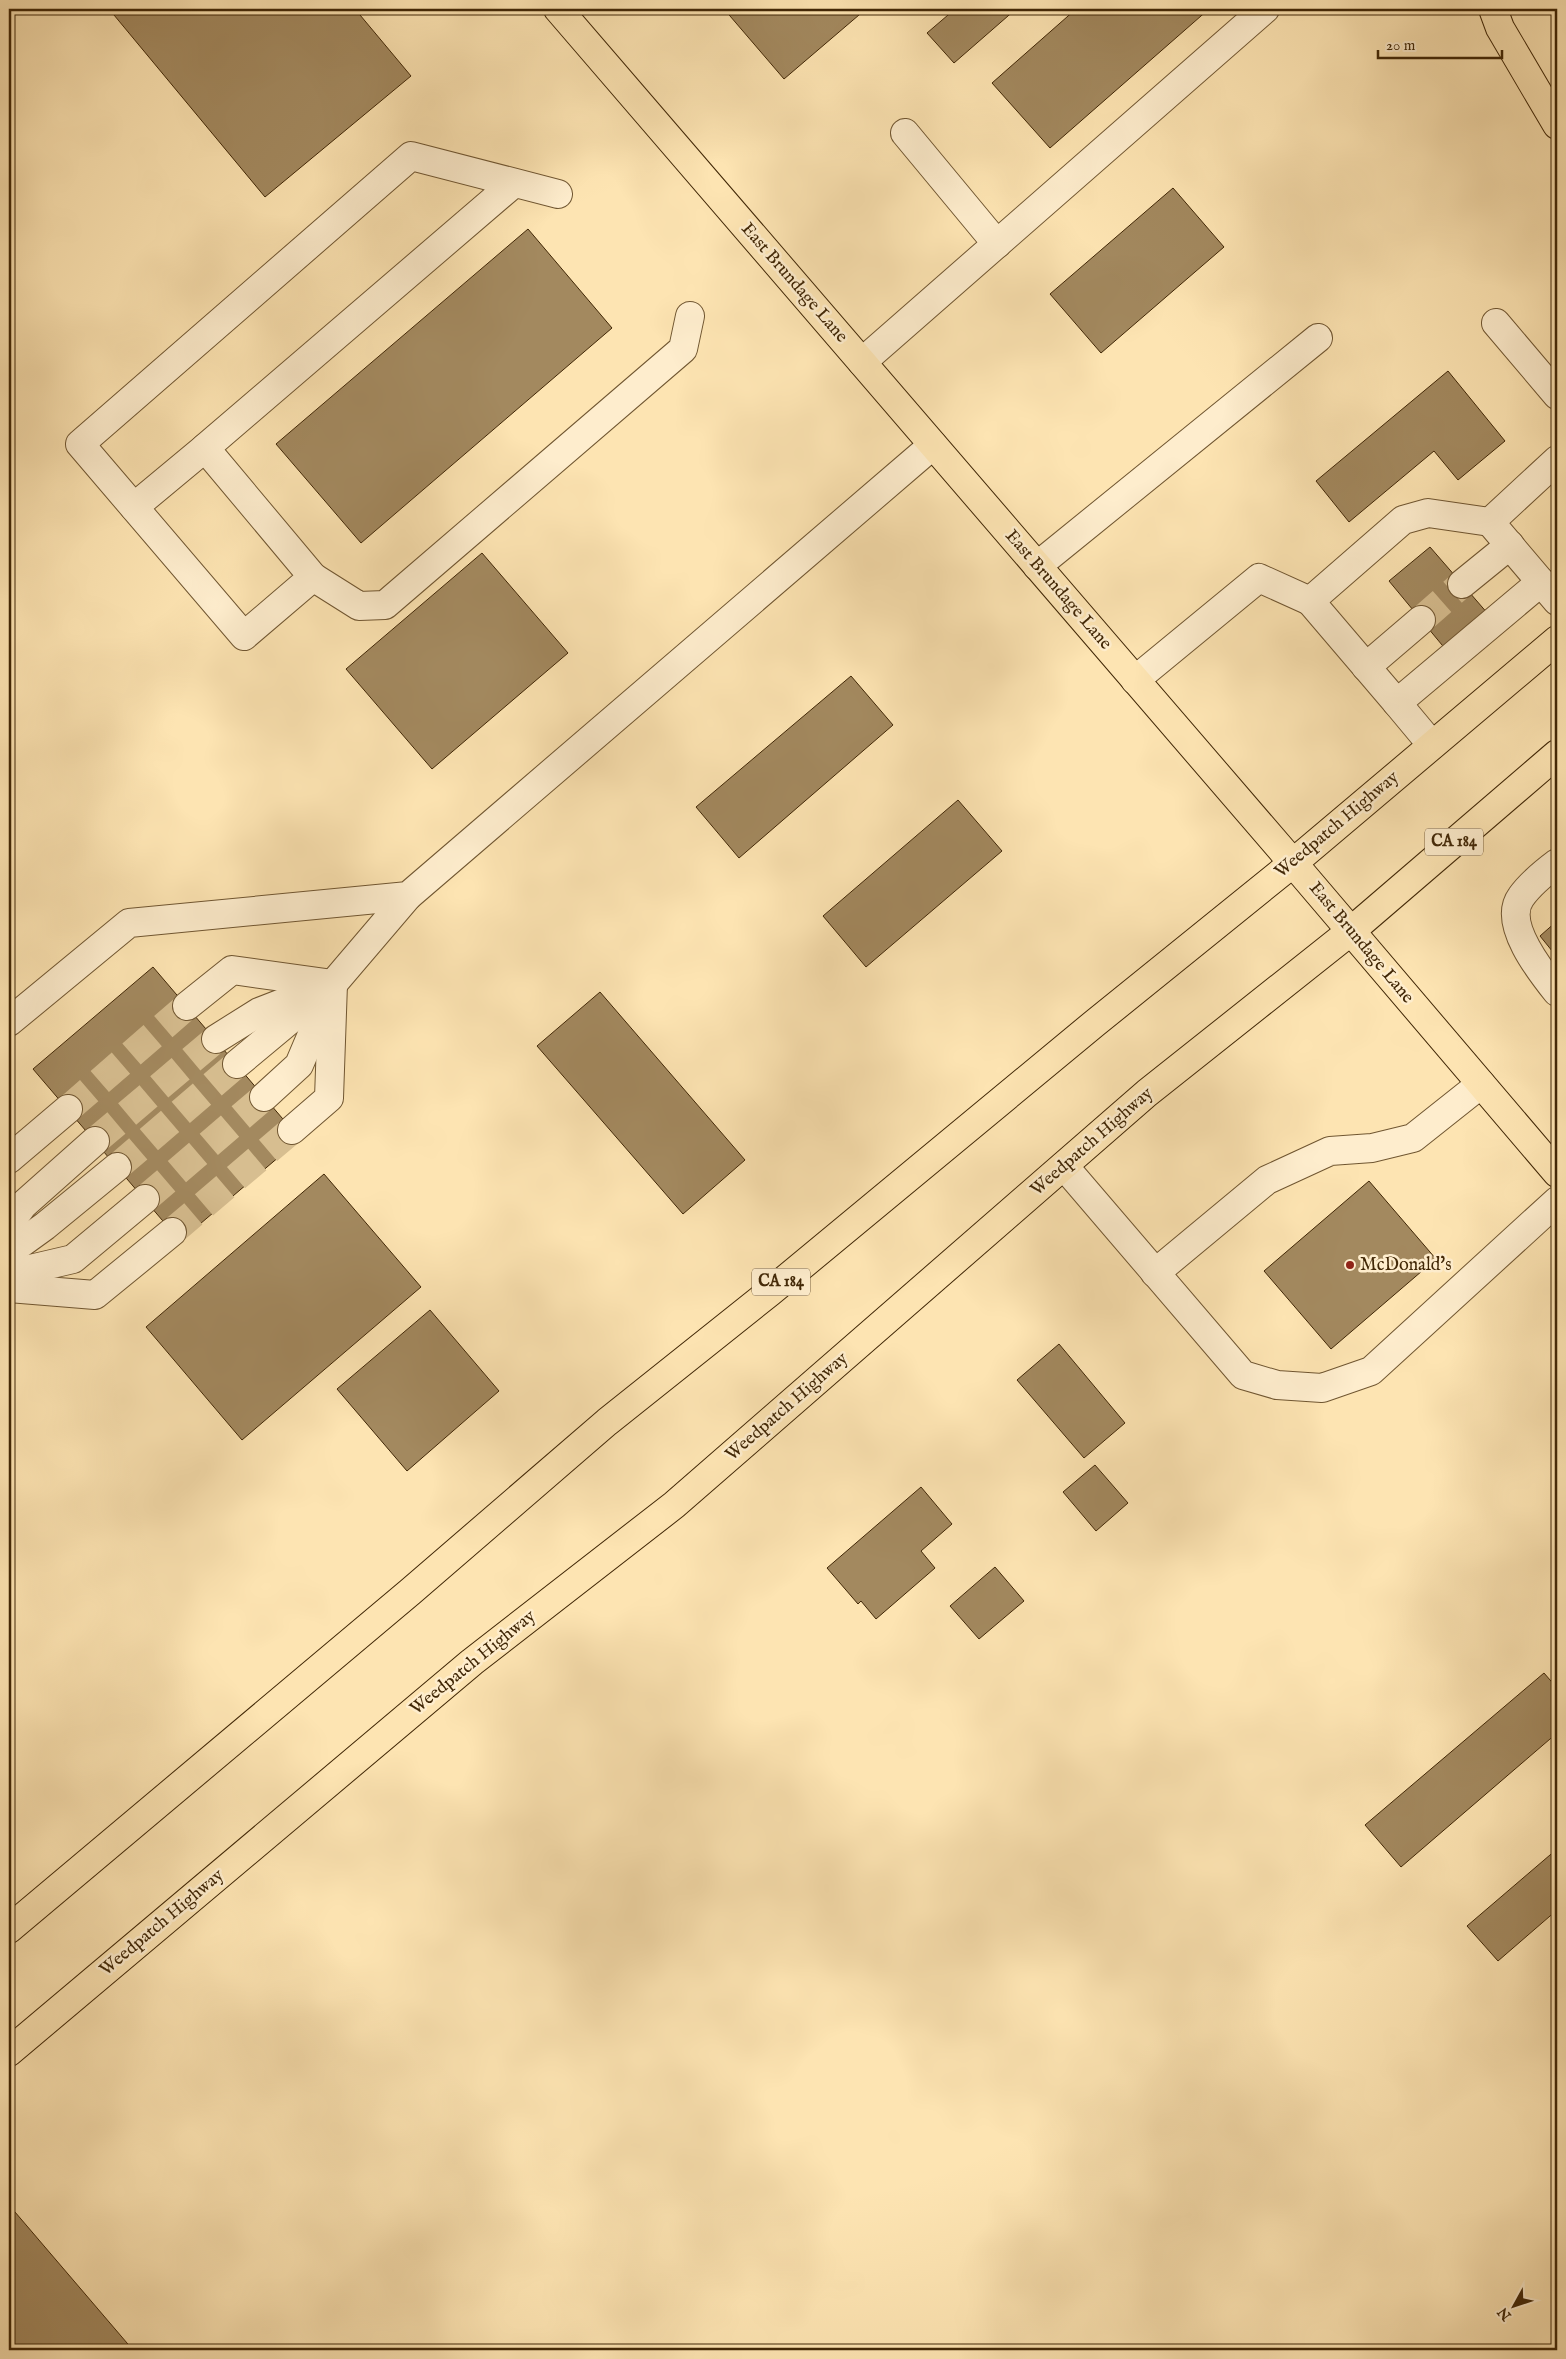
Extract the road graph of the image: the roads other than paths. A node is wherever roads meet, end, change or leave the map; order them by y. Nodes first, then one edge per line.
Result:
1 (1264, 9) edge
2 (1493, 9) edge
3 (565, 11) edge
4 (1557, 125) edge
5 (906, 133) dead end
6 (514, 182) junction
7 (558, 194) dead end
8 (996, 244) junction
9 (690, 316) dead end
10 (1496, 323) dead end
11 (1318, 338) dead end
12 (862, 362) junction
13 (1557, 396) edge
14 (933, 445) junction
15 (206, 448) junction
16 (1557, 460) edge
17 (134, 507) junction
18 (1490, 522) junction
19 (1510, 544) junction
20 (1037, 566) junction
21 (313, 577) junction
22 (1462, 584) tunnel mouth
23 (1549, 592) edge
24 (1310, 601) junction
25 (1421, 620) tunnel mouth
26 (1557, 640) edge
27 (1366, 667) junction
28 (1135, 680) junction
29 (1397, 703) junction
30 (1432, 745) junction
31 (1557, 754) edge
32 (1294, 863) junction
33 (1557, 863) edge
34 (408, 896) junction
35 (1351, 931) junction
36 (333, 984) junction
37 (1557, 992) edge
38 (187, 1006) tunnel mouth
39 (9, 1022) edge
40 (216, 1039) tunnel mouth
41 (237, 1064) tunnel mouth
42 (1481, 1084) junction
43 (264, 1096) tunnel mouth
44 (68, 1109) tunnel mouth
45 (292, 1130) tunnel mouth
46 (95, 1141) tunnel mouth
47 (9, 1159) edge
48 (1064, 1166) junction
49 (117, 1167) tunnel mouth
50 (1557, 1173) edge
51 (145, 1199) tunnel mouth
52 (1557, 1201) edge
53 (9, 1224) edge
54 (172, 1232) tunnel mouth
55 (9, 1252) edge
56 (1155, 1273) junction
57 (9, 1274) edge
58 (9, 1288) edge
59 (9, 1929) edge
60 (9, 2052) edge

1 - 8 lane
2 - 4 main road
3 - 12 main road, East Brundage Lane
5 - 8 lane
6 - 7 lane
6 - 15 lane
6 - 17 lane
8 - 12 lane
9 - 21 lane
10 - 13 lane
11 - 20 lane
12 - 14 main road, East Brundage Lane
14 - 20 main road, East Brundage Lane
14 - 34 lane
15 - 17 lane
15 - 21 lane
16 - 18 lane
17 - 21 lane
18 - 19 lane
18 - 24 lane
19 - 22 lane
19 - 23 lane
20 - 28 main road, East Brundage Lane
23 - 29 lane
24 - 27 lane
24 - 28 lane
25 - 27 lane
26 - 30 main road, Weedpatch Highway / CA 184
27 - 29 lane
28 - 32 main road, East Brundage Lane
29 - 30 lane
30 - 32 main road, Weedpatch Highway / CA 184
31 - 35 main road, Weedpatch Highway / CA 184
32 - 35 main road, East Brundage Lane
32 - 59 main road, Weedpatch Highway / CA 184
33 - 37 lane
34 - 36 lane
34 - 39 lane
35 - 42 main road, East Brundage Lane
35 - 48 main road, Weedpatch Highway / CA 184
36 - 38 lane
36 - 40 lane
36 - 41 lane
36 - 43 lane
36 - 45 lane
42 - 50 main road, East Brundage Lane
42 - 56 lane
44 - 47 lane
46 - 53 lane
48 - 56 lane
48 - 60 main road, Weedpatch Highway / CA 184
49 - 55 lane
51 - 57 lane
52 - 56 lane
54 - 58 lane

